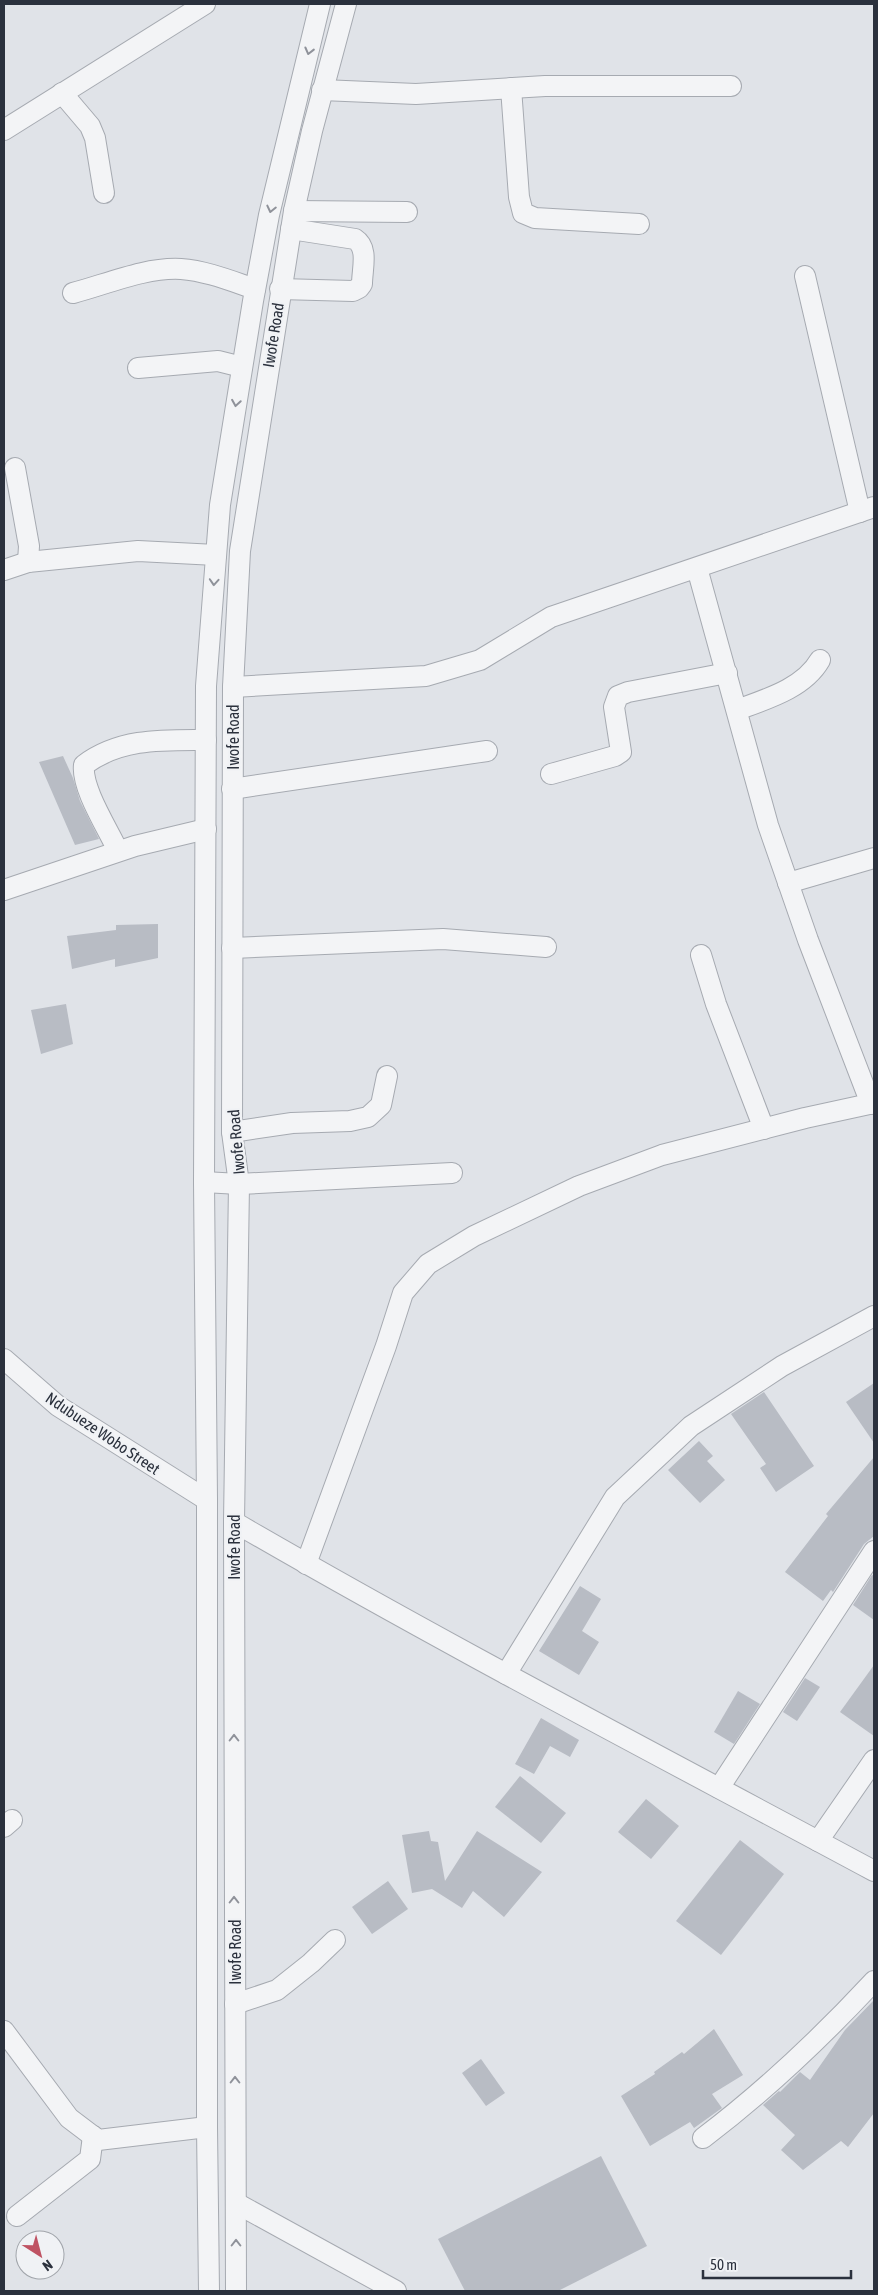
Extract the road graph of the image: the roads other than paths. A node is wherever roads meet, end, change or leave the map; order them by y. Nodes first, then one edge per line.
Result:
1 (205, 4) edge
2 (320, 4) edge
3 (346, 4) edge
4 (731, 86) dead end
5 (512, 88) junction
6 (322, 90) junction
7 (62, 93) junction
8 (4, 130) edge
9 (104, 192) dead end
10 (407, 212) dead end
11 (292, 220) junction
12 (639, 224) dead end
13 (805, 276) dead end
14 (255, 289) junction
15 (280, 289) junction
16 (74, 293) dead end
17 (242, 367) junction
18 (138, 368) dead end
19 (15, 468) dead end
20 (867, 510) edge
21 (216, 555) junction
22 (28, 562) junction
23 (697, 568) junction
24 (4, 570) edge
25 (820, 660) dead end
26 (727, 673) junction
27 (233, 687) junction
28 (737, 710) junction
29 (206, 740) junction
30 (487, 750) dead end
31 (550, 774) dead end
32 (232, 789) junction
33 (206, 828) junction
34 (118, 850) junction
35 (874, 858) edge
36 (788, 883) junction
37 (4, 890) edge
38 (546, 947) dead end
39 (232, 948) junction
40 (701, 955) dead end
41 (387, 1076) dead end
42 (873, 1103) edge
43 (764, 1129) junction
44 (232, 1132) junction
45 (452, 1173) dead end
46 (204, 1182) junction
47 (239, 1184) junction
48 (874, 1316) edge
49 (4, 1359) edge
50 (208, 1500) junction
51 (234, 1522) junction
52 (874, 1551) edge
53 (306, 1564) junction
54 (506, 1674) junction
55 (874, 1760) edge
56 (719, 1788) junction
57 (818, 1841) junction
58 (874, 1871) edge
59 (335, 1940) dead end
60 (874, 1981) edge
61 (235, 2004) junction
62 (4, 2031) edge
63 (207, 2127) junction
64 (93, 2136) junction
65 (704, 2138) dead end
66 (236, 2203) junction
67 (17, 2216) dead end
68 (209, 2291) edge
69 (236, 2291) edge
70 (396, 2291) edge

1 - 7 street
2 -> 14 street, Iwofe Road
3 - 6 street, Iwofe Road
4 - 5 street
5 - 6 street
5 - 12 street
6 - 11 street, Iwofe Road
7 - 8 street
7 - 9 street
10 - 11 street
11 - 15 street, Iwofe Road
11 - 15 street
13 - 20 street
14 - 16 street
14 - 17 street, Iwofe Road
15 - 27 street, Iwofe Road
17 - 18 street
17 -> 21 street, Iwofe Road
19 - 22 street
20 - 23 street
21 - 22 street
21 -> 29 street, Iwofe Road
22 - 24 street
23 - 26 street
23 - 27 street
25 - 28 street
26 - 28 street
26 - 31 street
27 - 32 street, Iwofe Road
28 - 36 street
29 - 33 street, Iwofe Road
29 - 34 street
30 - 32 street
32 - 39 street, Iwofe Road
33 - 34 street
33 - 46 street, Iwofe Road
34 - 37 street
35 - 36 street
36 - 42 street
38 - 39 street
39 - 44 street, Iwofe Road
40 - 43 street
41 - 44 street
42 - 43 street
43 - 53 street
44 - 47 street, Iwofe Road
45 - 47 street
46 - 47 street
46 - 50 street, Iwofe Road
47 - 51 street, Iwofe Road
48 - 54 street
49 - 50 street, Ndubueze Wobo Street
50 - 63 street, Iwofe Road
51 - 53 street
61 -> 51 street, Iwofe Road
52 - 56 street
53 - 54 street
54 - 56 street
55 - 57 street
56 - 57 street
57 - 58 street
59 - 61 street
60 - 65 street
66 -> 61 street, Iwofe Road
62 - 64 street
63 - 64 street
63 - 68 street, Iwofe Road
64 - 67 street
69 -> 66 street, Iwofe Road
66 - 70 street

